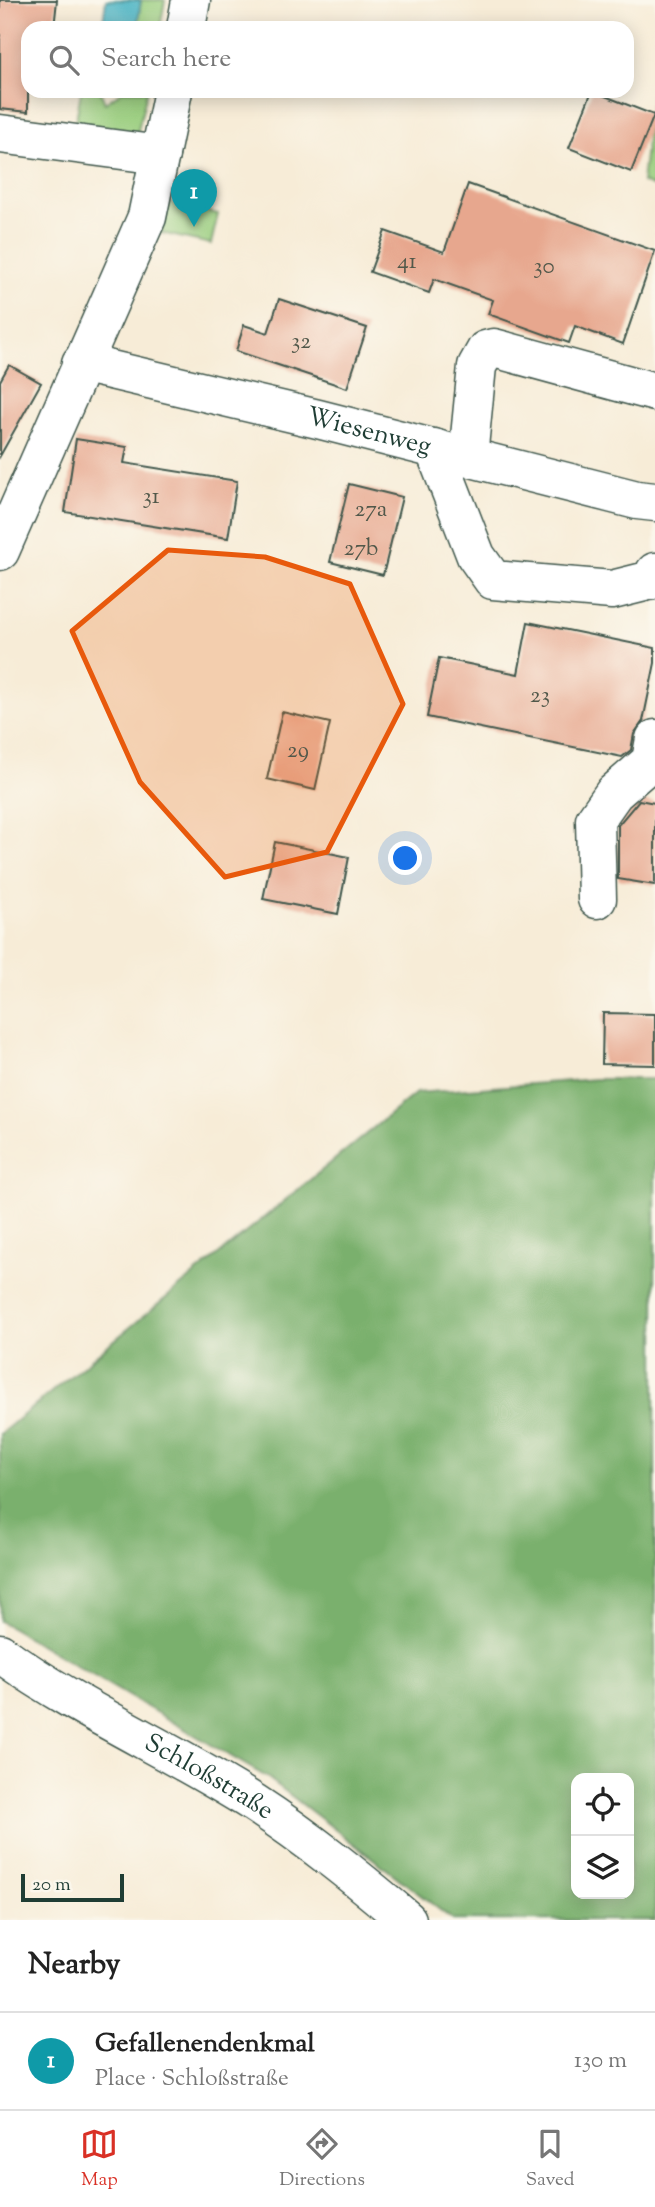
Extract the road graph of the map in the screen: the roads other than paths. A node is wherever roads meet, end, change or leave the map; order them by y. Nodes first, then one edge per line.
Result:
1 (191, 0) edge
2 (187, 21) edge
3 (172, 98) edge
4 (0, 134) edge
5 (160, 155) junction
6 (81, 363) junction
7 (655, 392) edge
8 (451, 453) junction
9 (655, 502) edge
10 (0, 551) edge
11 (654, 583) edge
12 (655, 738) edge
13 (597, 899) dead end
14 (0, 1653) edge
15 (407, 1920) edge

1 - 2 street
3 - 5 street
4 - 5 street
5 - 6 street
6 - 8 street, Wiesenweg
6 - 10 street
7 - 8 street
8 - 9 street, Wiesenweg
8 - 11 street
12 - 13 street
14 - 15 street, Schloßstraße

